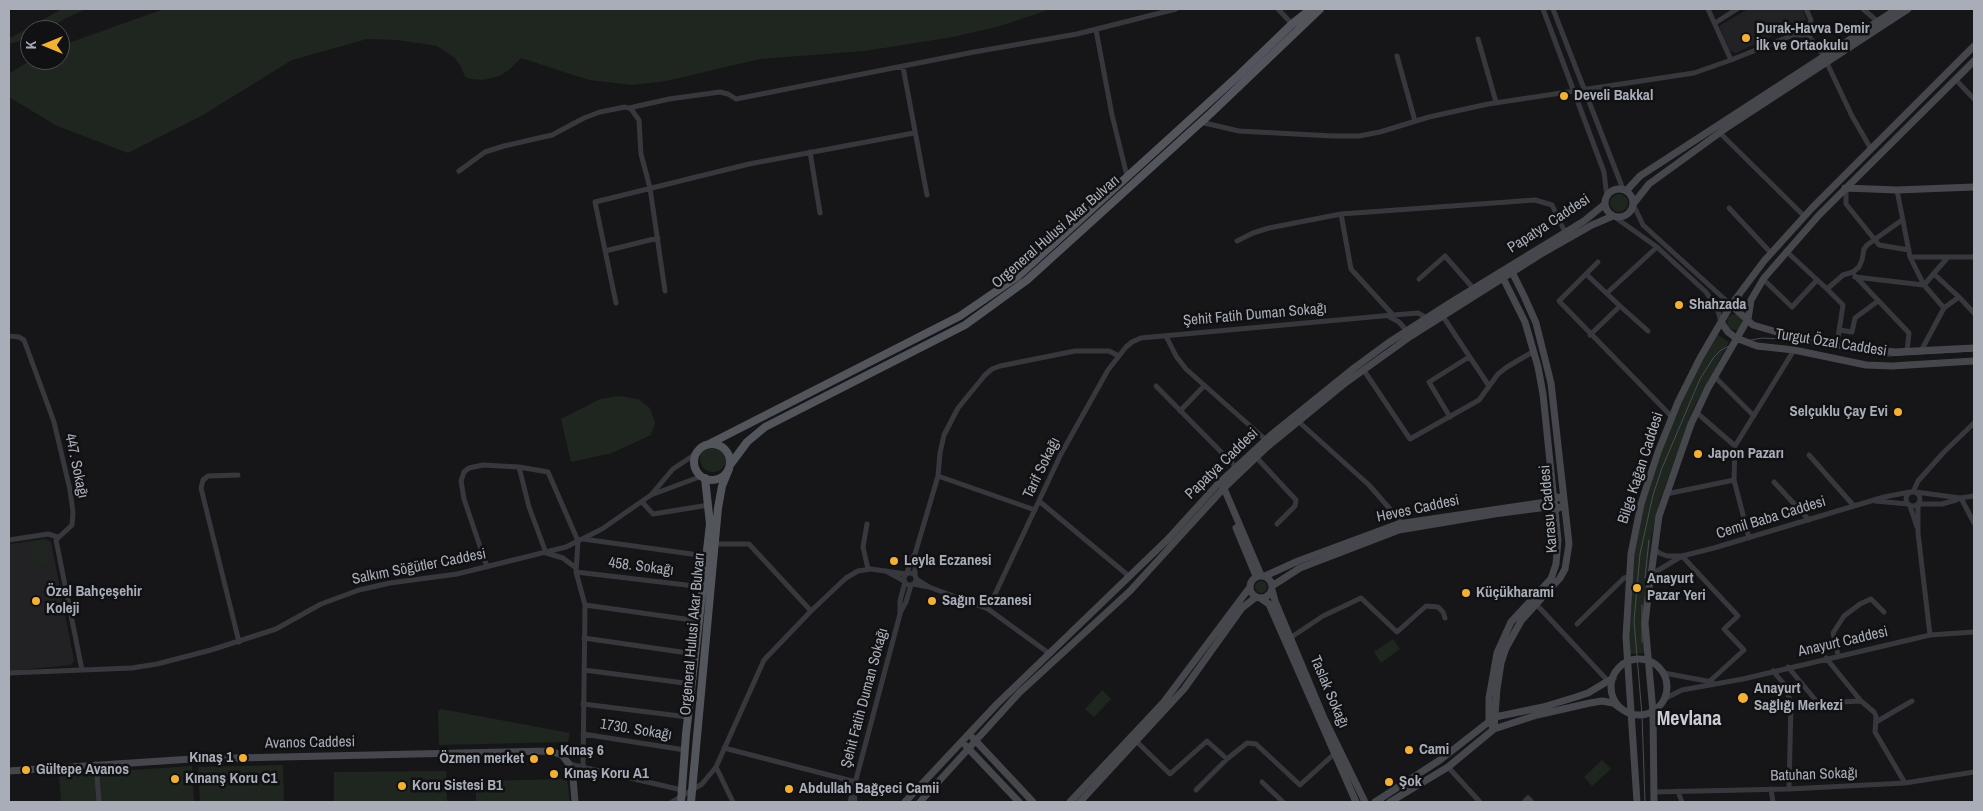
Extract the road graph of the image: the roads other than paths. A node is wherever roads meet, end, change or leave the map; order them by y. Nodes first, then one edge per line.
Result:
1 (1176, 9) edge
2 (1278, 9) edge
3 (1312, 9) edge
4 (1320, 9) edge
5 (1543, 9) edge
6 (1553, 9) edge
7 (1708, 9) edge
8 (1737, 9) edge
9 (1806, 9) edge
10 (1863, 9) edge
11 (1897, 9) edge
12 (1908, 9) edge
13 (1168, 10) edge
14 (1715, 23) junction
15 (1879, 23) junction
16 (1292, 24) junction
17 (1096, 30) junction
18 (1808, 36) junction
19 (1478, 39) dead end
20 (1974, 46) edge
21 (1398, 56) dead end
22 (1825, 58) junction
23 (1731, 60) junction
24 (1974, 61) edge
25 (903, 68) junction
26 (1956, 80) junction
27 (1583, 89) junction
28 (1573, 91) junction
29 (1974, 99) edge
30 (1496, 102) junction
31 (629, 108) junction
32 (1415, 121) junction
33 (1200, 122) junction
34 (914, 133) junction
35 (1720, 133) junction
36 (1871, 149) junction
37 (810, 152) junction
38 (459, 172) dead end
39 (1127, 176) junction
40 (1840, 182) junction
41 (1974, 187) edge
42 (650, 188) junction
43 (1846, 189) junction
44 (1624, 190) junction
45 (1897, 190) junction
46 (927, 195) dead end
47 (1606, 200) junction
48 (1634, 205) junction
49 (1728, 208) dead end
50 (820, 213) dead end
51 (1341, 214) junction
52 (1804, 216) junction
53 (1615, 217) junction
54 (1902, 220) junction
55 (1565, 232) junction
56 (658, 238) junction
57 (1875, 240) junction
58 (1237, 241) dead end
59 (1657, 247) junction
60 (1786, 250) junction
61 (1908, 250) junction
62 (605, 251) junction
63 (1770, 253) junction
64 (1910, 257) junction
65 (1948, 257) junction
66 (1974, 257) edge
67 (1598, 262) dead end
68 (1512, 272) junction
69 (1586, 274) junction
70 (1934, 274) junction
71 (1853, 275) junction
72 (1503, 278) junction
73 (1419, 279) dead end
74 (1763, 279) junction
75 (1817, 280) junction
76 (1924, 286) junction
77 (1473, 288) junction
78 (1827, 289) junction
79 (665, 291) dead end
80 (1607, 293) junction
81 (1959, 298) junction
82 (1878, 301) junction
83 (616, 303) dead end
84 (1731, 305) junction
85 (1620, 306) junction
86 (1944, 308) junction
87 (1974, 313) edge
88 (1386, 315) junction
89 (1393, 315) junction
90 (1442, 316) junction
91 (1748, 319) junction
92 (1428, 321) junction
93 (1721, 322) junction
94 (1840, 330) junction
95 (1648, 331) dead end
96 (1409, 333) junction
97 (1590, 335) junction
98 (9, 336) edge
99 (1166, 336) junction
100 (1736, 338) junction
101 (1837, 344) junction
102 (1129, 345) joint
103 (1974, 348) edge
104 (1794, 350) junction
105 (1907, 351) junction
106 (1921, 351) junction
107 (1534, 352) junction
108 (1119, 356) junction
109 (1469, 357) junction
110 (1974, 361) edge
111 (1363, 370) junction
112 (1714, 376) junction
113 (1156, 386) dead end
114 (1204, 386) junction
115 (1489, 386) junction
116 (1180, 411) junction
117 (1696, 412) junction
118 (1754, 416) junction
119 (1450, 417) junction
120 (1672, 417) junction
121 (1299, 422) junction
122 (1974, 423) edge
123 (1266, 440) junction
124 (709, 444) junction
125 (1734, 446) junction
126 (697, 453) junction
127 (1809, 455) dead end
128 (1256, 457) junction
129 (519, 467) junction
130 (729, 467) junction
131 (1236, 467) junction
132 (238, 475) dead end
133 (938, 476) junction
134 (703, 477) junction
135 (1734, 480) junction
136 (1774, 482) dead end
137 (1220, 487) junction
138 (1913, 492) junction
139 (1665, 495) junction
140 (651, 496) junction
141 (1974, 496) edge
142 (1960, 498) junction
143 (1039, 501) junction
144 (642, 502) junction
145 (1564, 502) junction
146 (1867, 502) junction
147 (1554, 503) junction
148 (1919, 504) junction
149 (709, 505) junction
150 (1909, 505) junction
151 (1854, 506) junction
152 (1035, 510) junction
153 (1809, 520) junction
154 (1974, 523) edge
155 (867, 524) dead end
156 (1276, 524) dead end
157 (1405, 526) junction
158 (1918, 532) junction
159 (58, 537) junction
160 (1749, 538) junction
161 (9, 540) edge
162 (580, 540) junction
163 (714, 544) junction
164 (1654, 548) junction
165 (546, 553) junction
166 (916, 554) junction
167 (706, 556) junction
168 (1682, 556) junction
169 (487, 567) junction
170 (868, 569) junction
171 (576, 570) junction
172 (885, 571) junction
173 (907, 573) junction
174 (1261, 576) junction
175 (916, 577) junction
176 (1130, 577) junction
177 (1629, 577) junction
178 (1650, 578) junction
179 (904, 581) junction
180 (912, 585) junction
181 (703, 587) junction
182 (929, 587) junction
183 (1250, 587) junction
184 (1272, 588) junction
185 (1258, 598) junction
186 (1534, 602) junction
187 (585, 605) junction
188 (988, 609) junction
189 (811, 611) junction
190 (1884, 612) dead end
191 (900, 614) junction
192 (1445, 618) dead end
193 (699, 621) junction
194 (1577, 624) dead end
195 (1974, 632) edge
196 (1930, 635) junction
197 (584, 638) junction
198 (1290, 638) junction
199 (239, 642) junction
200 (696, 654) junction
201 (1050, 654) junction
202 (1838, 655) junction
203 (1826, 658) junction
204 (1648, 660) junction
205 (1628, 661) junction
206 (1788, 667) junction
207 (82, 670) junction
208 (584, 670) junction
209 (1773, 671) junction
210 (9, 673) edge
211 (1664, 673) junction
212 (1610, 680) junction
213 (1710, 682) junction
214 (1717, 682) junction
215 (692, 684) junction
216 (1666, 698) junction
217 (1861, 701) junction
218 (1912, 701) dead end
219 (583, 704) junction
220 (1620, 708) junction
221 (1653, 712) junction
222 (1631, 714) junction
223 (688, 717) junction
224 (1492, 719) junction
225 (1876, 722) junction
226 (1494, 729) junction
227 (583, 734) junction
228 (969, 734) junction
229 (975, 741) junction
230 (962, 742) junction
231 (1136, 742) junction
232 (724, 748) junction
233 (968, 748) junction
234 (685, 750) junction
235 (1334, 754) junction
236 (1227, 759) junction
237 (96, 764) junction
238 (569, 764) junction
239 (716, 767) junction
240 (1448, 767) junction
241 (582, 768) junction
242 (10, 772) edge
243 (1974, 772) edge
244 (856, 782) junction
245 (1262, 782) dead end
246 (1905, 783) junction
247 (854, 789) junction
248 (1771, 789) junction
249 (1789, 789) junction
250 (692, 790) junction
251 (1196, 790) dead end
252 (1678, 791) junction
253 (1654, 792) junction
254 (682, 796) edge
255 (99, 802) edge
256 (575, 802) edge
257 (672, 802) edge
258 (691, 802) edge
259 (733, 802) edge
260 (850, 802) edge
261 (855, 802) edge
262 (906, 802) edge
263 (920, 802) edge
264 (1019, 802) edge
265 (1032, 802) edge
266 (1070, 802) edge
267 (1080, 802) edge
268 (1282, 802) edge
269 (1356, 802) edge
270 (1365, 802) edge
271 (1375, 802) edge
272 (1390, 802) edge
273 (1480, 802) edge
274 (1524, 802) edge
275 (1532, 802) edge
276 (1637, 802) edge
277 (1654, 802) edge
278 (1682, 802) edge
279 (1774, 802) edge

1 - 13 street
2 - 16 street
3 - 16 main road, Orgeneral Hulusi Akar Bulvarı
4 - 33 main road, Orgeneral Hulusi Akar Bulvarı
5 - 28 street
6 - 27 street
7 - 14 street
8 - 14 street
9 - 18 street
10 - 15 street
11 - 15 street
12 - 15 street
13 - 17 street
14 - 23 street
15 - 22 street
16 - 39 main road, Orgeneral Hulusi Akar Bulvarı
17 - 25 street
17 - 39 street
18 - 22 street
18 - 23 street
19 - 30 street
20 - 36 street, Bilge Kağan Caddesi
21 - 32 street
22 - 35 street
22 - 36 street
22 - 44 street
23 - 27 street
24 - 26 street, Bilge Kağan Caddesi
25 - 31 street
25 - 34 street
26 - 29 street
26 - 43 street, Bilge Kağan Caddesi
27 - 28 street
27 - 44 street
28 - 30 street
28 - 47 street
30 - 32 street
31 - 38 street
31 - 42 street
32 - 33 street
33 - 130 main road, Orgeneral Hulusi Akar Bulvarı
34 - 37 street
34 - 46 street
35 - 48 street
35 - 52 street
36 - 40 street, Bilge Kağan Caddesi
37 - 42 street
37 - 50 street
39 - 124 main road, Orgeneral Hulusi Akar Bulvarı
40 - 43 street
40 - 52 street, Bilge Kağan Caddesi
41 - 45 street
42 - 56 street
42 - 62 street
43 - 45 street
43 - 57 street
43 - 60 street, Bilge Kağan Caddesi
44 - 47 street
44 - 48 street
45 - 54 street
47 - 53 street
47 - 55 street, Papatya Caddesi
48 - 53 street
48 - 84 street
49 - 63 street
51 - 55 street
51 - 58 street
51 - 89 street
52 - 63 street, Bilge Kağan Caddesi
53 - 59 street
53 - 68 street, Papatya Caddesi
54 - 57 street
54 - 61 street
55 - 77 street, Papatya Caddesi
56 - 62 street
56 - 79 street
57 - 61 street
57 - 71 street
59 - 80 street
59 - 93 street
60 - 74 street, Bilge Kağan Caddesi
60 - 75 street
61 - 64 street
62 - 83 street
63 - 84 street, Bilge Kağan Caddesi
64 - 65 street
64 - 76 street
65 - 66 street
65 - 70 street
67 - 69 street
68 - 72 street, Papatya Caddesi
68 - 145 street, Karasu Caddesi
69 - 80 street
69 - 97 street
70 - 76 street
70 - 81 street
71 - 76 street
71 - 78 street
71 - 82 street
72 - 90 street, Papatya Caddesi
72 - 107 street, Karasu Caddesi
73 - 77 street
74 - 75 street
74 - 91 street, Bilge Kağan Caddesi
75 - 78 street
76 - 86 street
77 - 92 street, Papatya Caddesi
78 - 94 street
80 - 85 street
81 - 86 street
81 - 87 street
82 - 94 street
82 - 105 street
84 - 91 street, Turgut Özal Caddesi
84 - 93 street, Bilge Kağan Caddesi
85 - 95 street
85 - 97 street
86 - 106 street
88 - 89 street, Şehit Fatih Duman Sokağı
88 - 96 street
88 - 99 street, Şehit Fatih Duman Sokağı
89 - 92 street, Şehit Fatih Duman Sokağı
90 - 92 street, Papatya Caddesi
90 - 109 street
91 - 100 street, Bilge Kağan Caddesi
91 - 101 street, Turgut Özal Caddesi
92 - 96 street, Papatya Caddesi
93 - 100 street, Turgut Özal Caddesi
93 - 120 street, Bilge Kağan Caddesi
94 - 101 street
96 - 111 street, Papatya Caddesi
96 - 123 street, Papatya Caddesi
97 - 120 street
98 - 159 street, 447. Sokağı
99 - 102 street, Şehit Fatih Duman Sokağı
99 - 114 street
100 - 104 street, Turgut Özal Caddesi
100 - 112 street, Bilge Kağan Caddesi
101 - 105 street, Turgut Özal Caddesi
102 - 108 street, Tarif Sokağı
103 - 106 street, Turgut Özal Caddesi
104 - 110 street, Turgut Özal Caddesi
104 - 118 street
105 - 106 street, Turgut Özal Caddesi
107 - 115 street
107 - 147 street, Karasu Caddesi
108 - 133 street
108 - 143 street, Tarif Sokağı
109 - 115 street
109 - 119 street
111 - 119 street
111 - 121 street, Papatya Caddesi
112 - 117 street, Bilge Kağan Caddesi
112 - 118 street
113 - 116 street
114 - 116 street
114 - 123 street
115 - 119 street
116 - 131 street
117 - 125 street
117 - 139 street, Bilge Kağan Caddesi
118 - 125 street
120 - 177 street, Bilge Kağan Caddesi
121 - 128 street, Papatya Caddesi
121 - 157 street
122 - 138 street
123 - 131 street, Papatya Caddesi
124 - 126 main road
124 - 130 main road
125 - 135 street
126 - 134 main road
126 - 140 street, Salkım Söğütler Caddesi
127 - 151 street
128 - 137 street, Papatya Caddesi
128 - 156 street
129 - 162 street
129 - 165 street
129 - 169 street
130 - 134 main road
130 - 163 main road, Orgeneral Hulusi Akar Bulvarı
131 - 137 street, Papatya Caddesi
132 - 199 street
133 - 152 street
133 - 166 street
134 - 140 street, Salkım Söğütler Caddesi
134 - 149 main road, Orgeneral Hulusi Akar Bulvarı
135 - 139 street
135 - 160 street
136 - 153 street
137 - 174 street
137 - 176 street, Papatya Caddesi
137 - 229 street, Papatya Caddesi
138 - 142 street, Cemil Baba Caddesi
138 - 146 street, Cemil Baba Caddesi
138 - 148 street
138 - 150 street
139 - 164 street, Bilge Kağan Caddesi
140 - 144 street, Salkım Söğütler Caddesi
141 - 142 street, Cemil Baba Caddesi
142 - 148 street, Cemil Baba Caddesi
142 - 154 street
143 - 152 street, Tarif Sokağı
143 - 176 street
144 - 149 street
144 - 162 street, Salkım Söğütler Caddesi
145 - 147 street
145 - 186 street, Karasu Caddesi
146 - 150 street, Cemil Baba Caddesi
146 - 151 street, Cemil Baba Caddesi
147 - 157 street, Heves Caddesi
147 - 157 street, Heves Caddesi
147 - 186 street, Karasu Caddesi
148 - 150 street, Cemil Baba Caddesi
148 - 158 street
149 - 167 main road, Orgeneral Hulusi Akar Bulvarı
150 - 158 street
151 - 153 street, Cemil Baba Caddesi
152 - 188 street, Tarif Sokağı
153 - 160 street, Cemil Baba Caddesi
155 - 170 street
157 - 174 street, Heves Caddesi
157 - 184 street, Heves Caddesi
158 - 196 street
159 - 161 street
159 - 207 street
160 - 168 street, Cemil Baba Caddesi
162 - 165 street, Salkım Söğütler Caddesi
162 - 167 street
162 - 171 street
163 - 189 street
163 - 250 main road, Orgeneral Hulusi Akar Bulvarı
164 - 168 street, Cemil Baba Caddesi
164 - 178 street, Bilge Kağan Caddesi
165 - 169 street, Salkım Söğütler Caddesi
165 - 171 street
166 - 173 street, Şehit Fatih Duman Sokağı
166 - 175 street
167 - 181 main road, Orgeneral Hulusi Akar Bulvarı
168 - 178 street, Cemil Baba Caddesi
168 - 213 street
169 - 199 street, Salkım Söğütler Caddesi
170 - 172 street
170 - 189 street
171 - 181 street, 458. Sokağı
171 - 187 street
172 - 173 street
172 - 179 street
173 - 175 street
173 - 179 street, Şehit Fatih Duman Sokağı
174 - 183 street
174 - 184 street
175 - 180 street, Şehit Fatih Duman Sokağı
175 - 182 street
176 - 201 street, Papatya Caddesi
177 - 194 street
177 - 205 street, Bilge Kağan Caddesi
178 - 204 street, Bilge Kağan Caddesi
179 - 180 street
179 - 191 street, Şehit Fatih Duman Sokağı
180 - 182 street
180 - 191 street, Şehit Fatih Duman Sokağı
181 - 193 main road, Orgeneral Hulusi Akar Bulvarı
182 - 188 street
183 - 185 street
183 - 266 street
184 - 185 street
184 - 198 street, Taslak Sokağı
185 - 231 street
185 - 235 street, Taslak Sokağı
186 - 212 street
186 - 224 street, Karasu Caddesi
187 - 193 street
187 - 197 street
188 - 201 street
189 - 232 street
190 - 202 street
191 - 244 street, Şehit Fatih Duman Sokağı
192 - 198 street
193 - 200 main road, Orgeneral Hulusi Akar Bulvarı
195 - 196 street, Anayurt Caddesi
196 - 202 street, Anayurt Caddesi
197 - 200 street
197 - 208 street
198 - 270 street, Taslak Sokağı
199 - 207 street, Salkım Söğütler Caddesi
200 - 215 main road, Orgeneral Hulusi Akar Bulvarı
201 - 228 street, Papatya Caddesi
202 - 203 street, Anayurt Caddesi
203 - 206 street, Anayurt Caddesi
203 - 217 street
204 - 205 street
204 - 211 street
204 - 221 street, Bilge Kağan Caddesi
205 - 212 street
205 - 222 street, Bilge Kağan Caddesi
206 - 209 street, Anayurt Caddesi
206 - 217 street
207 - 210 street, Salkım Söğütler Caddesi
208 - 215 street
208 - 219 street
209 - 214 street, Anayurt Caddesi
209 - 249 street
211 - 213 street
211 - 216 street
212 - 220 street
212 - 224 street
213 - 214 street
214 - 216 street
215 - 223 main road, Orgeneral Hulusi Akar Bulvarı
216 - 221 street
217 - 225 street
218 - 225 street
219 - 223 street
219 - 227 street
220 - 222 street
220 - 226 street
221 - 222 street
221 - 253 street, Bilge Kağan Caddesi
222 - 276 street, Bilge Kağan Caddesi
223 - 234 main road, Orgeneral Hulusi Akar Bulvarı
224 - 226 street
224 - 271 street
225 - 246 street
226 - 240 street
227 - 234 street, 1730. Sokağı
227 - 241 street
228 - 229 street
228 - 230 street, Papatya Caddesi
229 - 233 street, Papatya Caddesi
229 - 265 street
230 - 233 street
230 - 262 street, Papatya Caddesi
231 - 236 street
231 - 267 street
232 - 239 street
232 - 244 street
233 - 263 street, Papatya Caddesi
233 - 264 street
234 - 254 main road, Orgeneral Hulusi Akar Bulvarı
235 - 236 street
235 - 269 street, Taslak Sokağı
236 - 251 street
237 - 238 street, Avanos Caddesi
237 - 242 street, Avanos Caddesi
237 - 255 street
238 - 241 street
238 - 256 street
239 - 250 street
239 - 259 street
240 - 272 street
240 - 273 street
241 - 254 street
243 - 246 street, Batuhan Sokağı
244 - 247 street, Şehit Fatih Duman Sokağı
245 - 268 street
246 - 249 street, Batuhan Sokağı
247 - 260 street, Şehit Fatih Duman Sokağı
247 - 261 street, Şehit Fatih Duman Sokağı
248 - 249 street, Batuhan Sokağı
248 - 252 street, Batuhan Sokağı
248 - 279 street
250 - 254 street
250 - 258 main road, Orgeneral Hulusi Akar Bulvarı
252 - 253 street, Batuhan Sokağı
252 - 278 street
253 - 277 street, Bilge Kağan Caddesi
254 - 257 street
274 - 275 street

